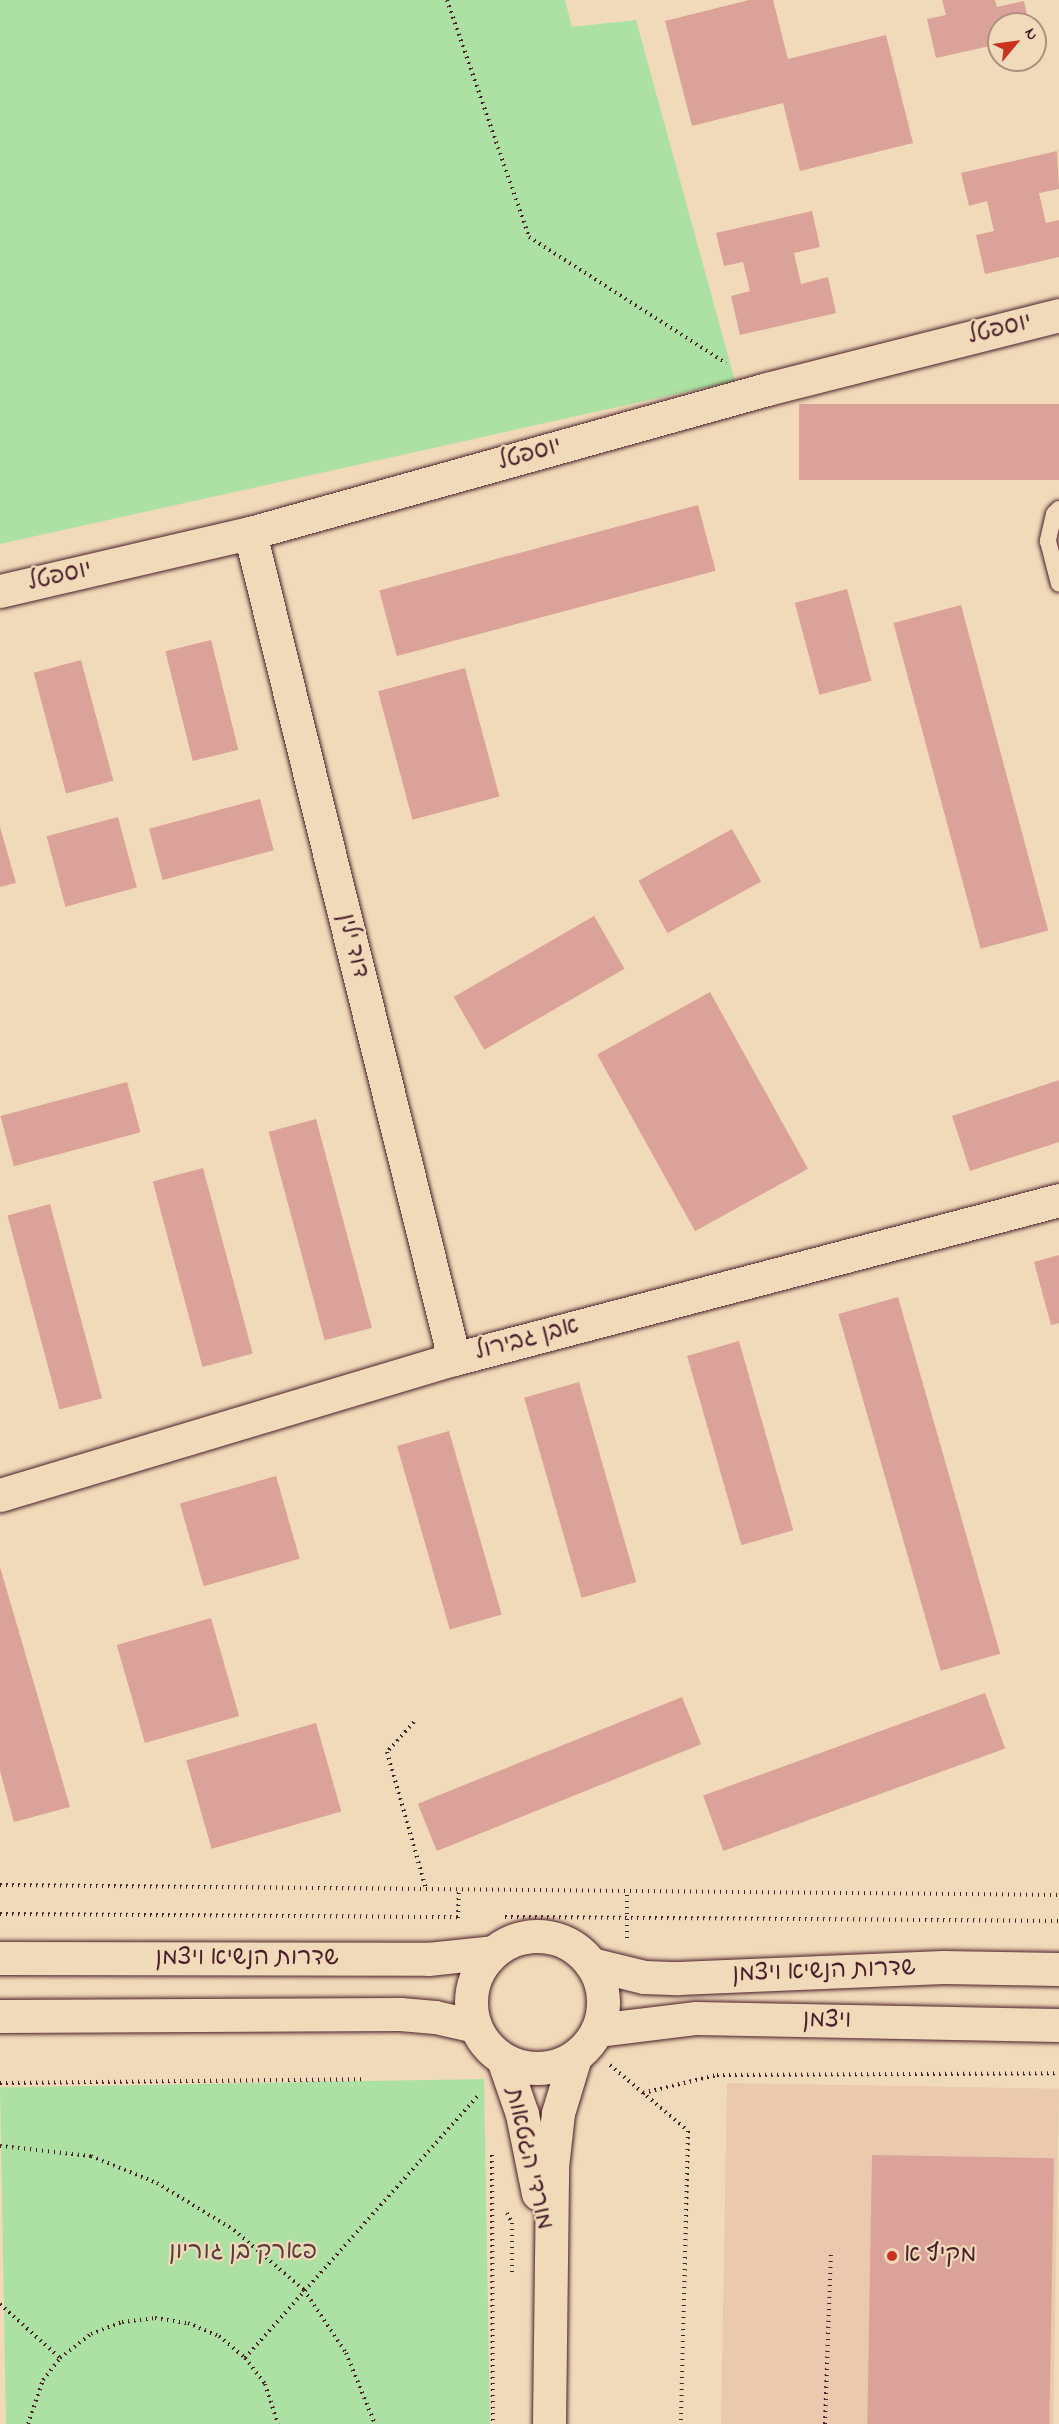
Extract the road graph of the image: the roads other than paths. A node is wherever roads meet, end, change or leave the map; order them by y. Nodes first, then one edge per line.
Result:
1 (1059, 315) edge
2 (1059, 509) edge
3 (250, 533) junction
4 (1059, 584) edge
5 (0, 591) edge
6 (1059, 1200) edge
7 (454, 1359) junction
8 (0, 1495) edge
9 (493, 1952) junction
10 (0, 1958) edge
11 (591, 1964) junction
12 (1059, 1969) edge
13 (0, 2016) edge
14 (1059, 2025) edge
15 (475, 2026) junction
16 (591, 2049) junction
17 (495, 2072) junction
18 (549, 2260) junction
19 (549, 2424) edge

1 - 3 street, יוספטל
2 - 4 lane
3 - 5 street, יוספטל
3 - 7 street, דוד ילין
6 - 7 street, אבן גבירול
7 - 8 street, אבן גבירול
9 - 10 street, שדרות הנשיא ויצמן
9 - 11 street
9 - 15 street
11 - 12 street, שדרות הנשיא ויצמן
11 - 16 street
13 - 15 street
14 - 16 street, ויצמן
15 - 17 street
16 - 17 street
16 - 18 street, מורדי הגטאות
17 - 18 street, מורדי הגטאות
18 - 19 street, מורדי הגטאות

